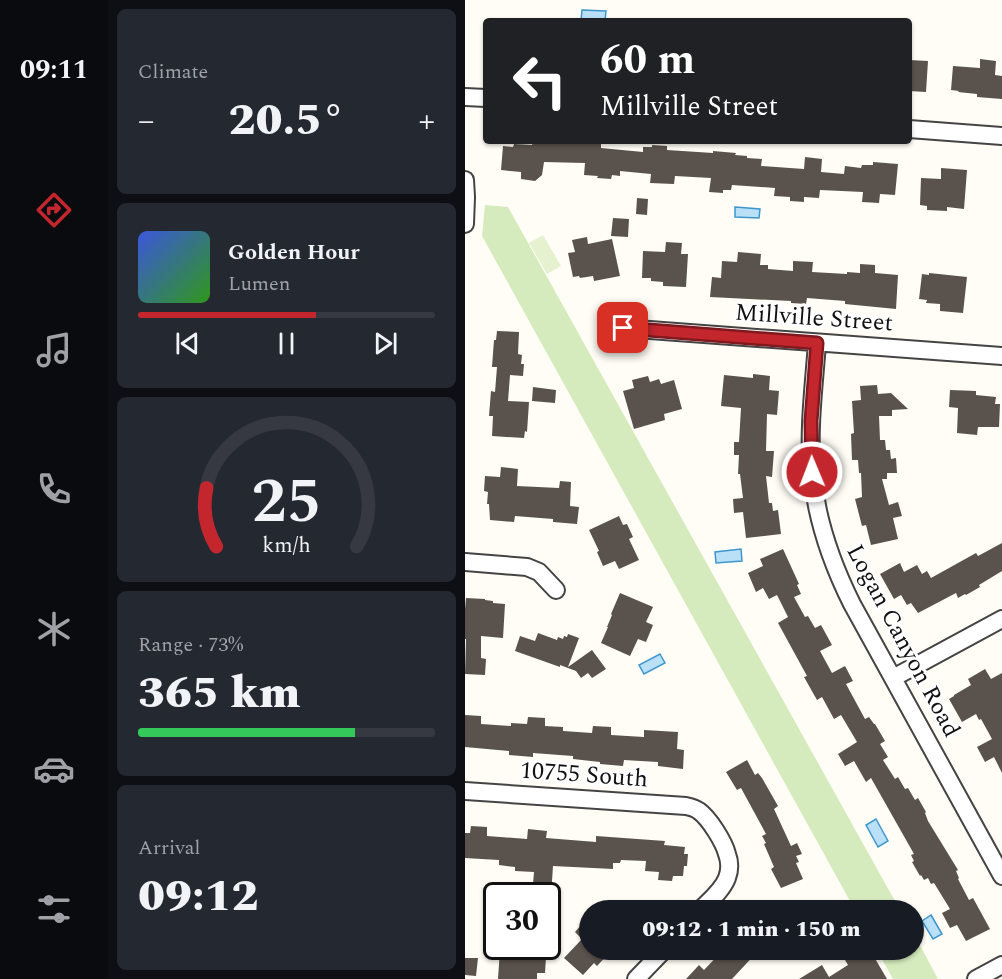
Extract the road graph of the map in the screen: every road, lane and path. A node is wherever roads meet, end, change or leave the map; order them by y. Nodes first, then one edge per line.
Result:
1 (465, 96) edge
2 (483, 98) edge
3 (912, 129) edge
4 (1002, 136) edge
5 (465, 180) edge
6 (465, 224) edge
7 (623, 328) dead end
8 (817, 343) junction
9 (1002, 356) edge
10 (465, 562) edge
11 (556, 590) dead end
12 (1002, 619) edge
13 (893, 678) junction
14 (465, 791) edge
15 (1002, 876) edge
16 (710, 900) edge
17 (654, 960) edge
18 (1002, 965) edge
19 (636, 979) edge
20 (976, 979) edge

1 - 2 street
3 - 4 street
5 - 6 street
7 - 8 street, Millville Street
8 - 9 street, Millville Street
8 - 13 street, Logan Canyon Road
10 - 11 street
12 - 13 street
13 - 15 street, Logan Canyon Road
14 - 16 street, 10755 South
17 - 19 street
18 - 20 street

